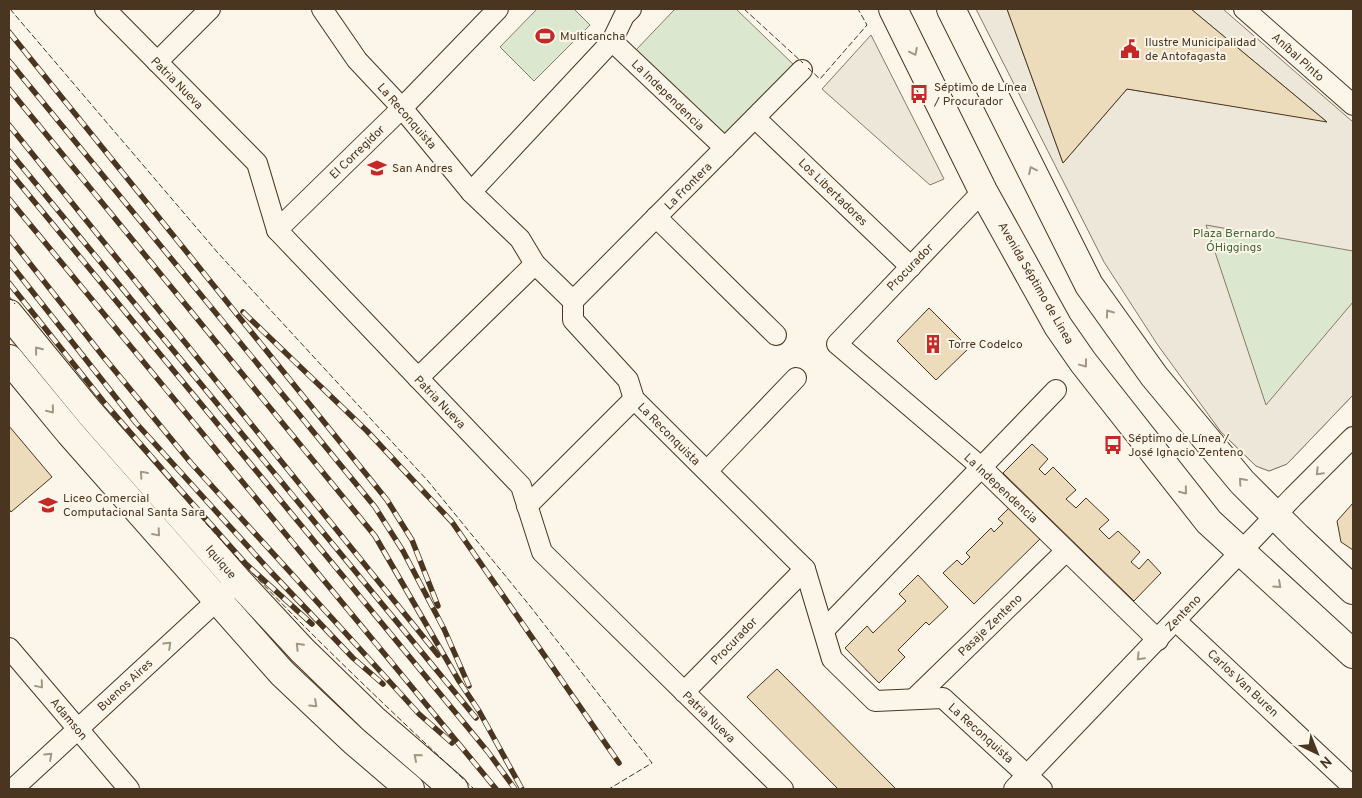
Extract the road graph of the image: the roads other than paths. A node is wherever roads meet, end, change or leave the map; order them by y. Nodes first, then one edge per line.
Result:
1 (105, 9) edge
2 (210, 9) edge
3 (322, 9) edge
4 (498, 9) edge
5 (892, 9) edge
6 (952, 9) edge
7 (1244, 9) edge
8 (624, 11) edge
9 (612, 41) junction
10 (157, 62) junction
11 (802, 70) dead end
12 (1353, 105) edge
13 (402, 108) junction
14 (755, 118) junction
15 (725, 148) junction
16 (983, 191) junction
17 (471, 192) junction
18 (656, 218) junction
19 (277, 230) junction
20 (535, 264) junction
21 (911, 266) junction
22 (573, 301) junction
23 (9, 314) edge
24 (776, 335) dead end
25 (837, 344) joint
26 (9, 359) edge
27 (418, 378) junction
28 (796, 378) dead end
29 (1056, 390) dead end
30 (634, 399) junction
31 (1353, 437) edge
32 (981, 467) junction
33 (707, 471) junction
34 (527, 506) junction
35 (1276, 516) junction
36 (1066, 551) junction
37 (1242, 552) junction
38 (805, 569) junction
39 (238, 581) junction
40 (1353, 590) edge
41 (216, 600) junction
42 (1176, 620) junction
43 (824, 630) junction
44 (1158, 640) junction
45 (9, 648) edge
46 (1353, 654) edge
47 (684, 692) junction
48 (914, 700) junction
49 (77, 728) junction
50 (1020, 782) edge
51 (1353, 788) edge
52 (13, 789) edge
53 (129, 789) edge
54 (410, 789) edge
55 (454, 789) edge
56 (783, 789) edge
57 (1042, 789) edge

1 - 10 street, Patria Nueva
2 - 10 street
3 - 13 street, La Reconquista
4 - 13 street, El Corregidor
5 -> 16 main road, Avenida Séptimo de Linea
35 -> 6 main road
7 - 12 street, Aníbal Pinto
8 - 9 street
9 - 15 street, La Independencia
9 - 17 street
10 - 19 street, Patria Nueva
11 - 14 street, La Frontera
13 - 17 street, La Reconquista
13 - 19 street, El Corregidor
14 - 15 street, La Frontera
14 - 21 street, Los Libertadores
15 - 18 street, La Frontera
16 - 21 street, Procurador
16 -> 37 main road, Avenida Séptimo de Linea
17 - 20 street, La Reconquista
18 - 22 street, La Frontera
18 - 24 street
19 - 27 street, Patria Nueva
20 - 22 street, La Reconquista
20 - 27 street
21 - 25 street, Procurador
22 - 30 street, La Reconquista
39 -> 23 main road, Iquique
25 - 32 street, La Independencia
26 -> 41 main road
27 - 34 street, Patria Nueva
28 - 33 street
29 - 32 street
30 - 33 street, La Reconquista
30 - 34 street
31 -> 35 street, Zenteno
32 - 36 street, La Independencia
32 - 43 street
33 - 38 street, La Reconquista
34 - 47 street, Patria Nueva
35 - 37 street, Zenteno
35 - 40 main road
36 - 44 street, La Independencia
36 - 48 street, Pasaje Zenteno
37 - 42 street, Zenteno
37 -> 46 main road, Avenida Séptimo de Linea
38 - 43 street, La Reconquista
38 - 47 street, Procurador
39 - 41 street, Buenos Aires
55 -> 39 main road, Iquique
49 -> 41 street, Buenos Aires
41 -> 54 main road
42 - 44 street, Zenteno
42 - 51 street, Carlos Van Buren
43 - 48 street, La Reconquista
44 -> 50 street, Zenteno
45 -> 49 street, Adamson
47 - 56 street, Patria Nueva
48 - 50 street, La Reconquista
52 -> 49 street, Buenos Aires
49 - 53 street, Adamson
50 - 57 street, La Reconquista

